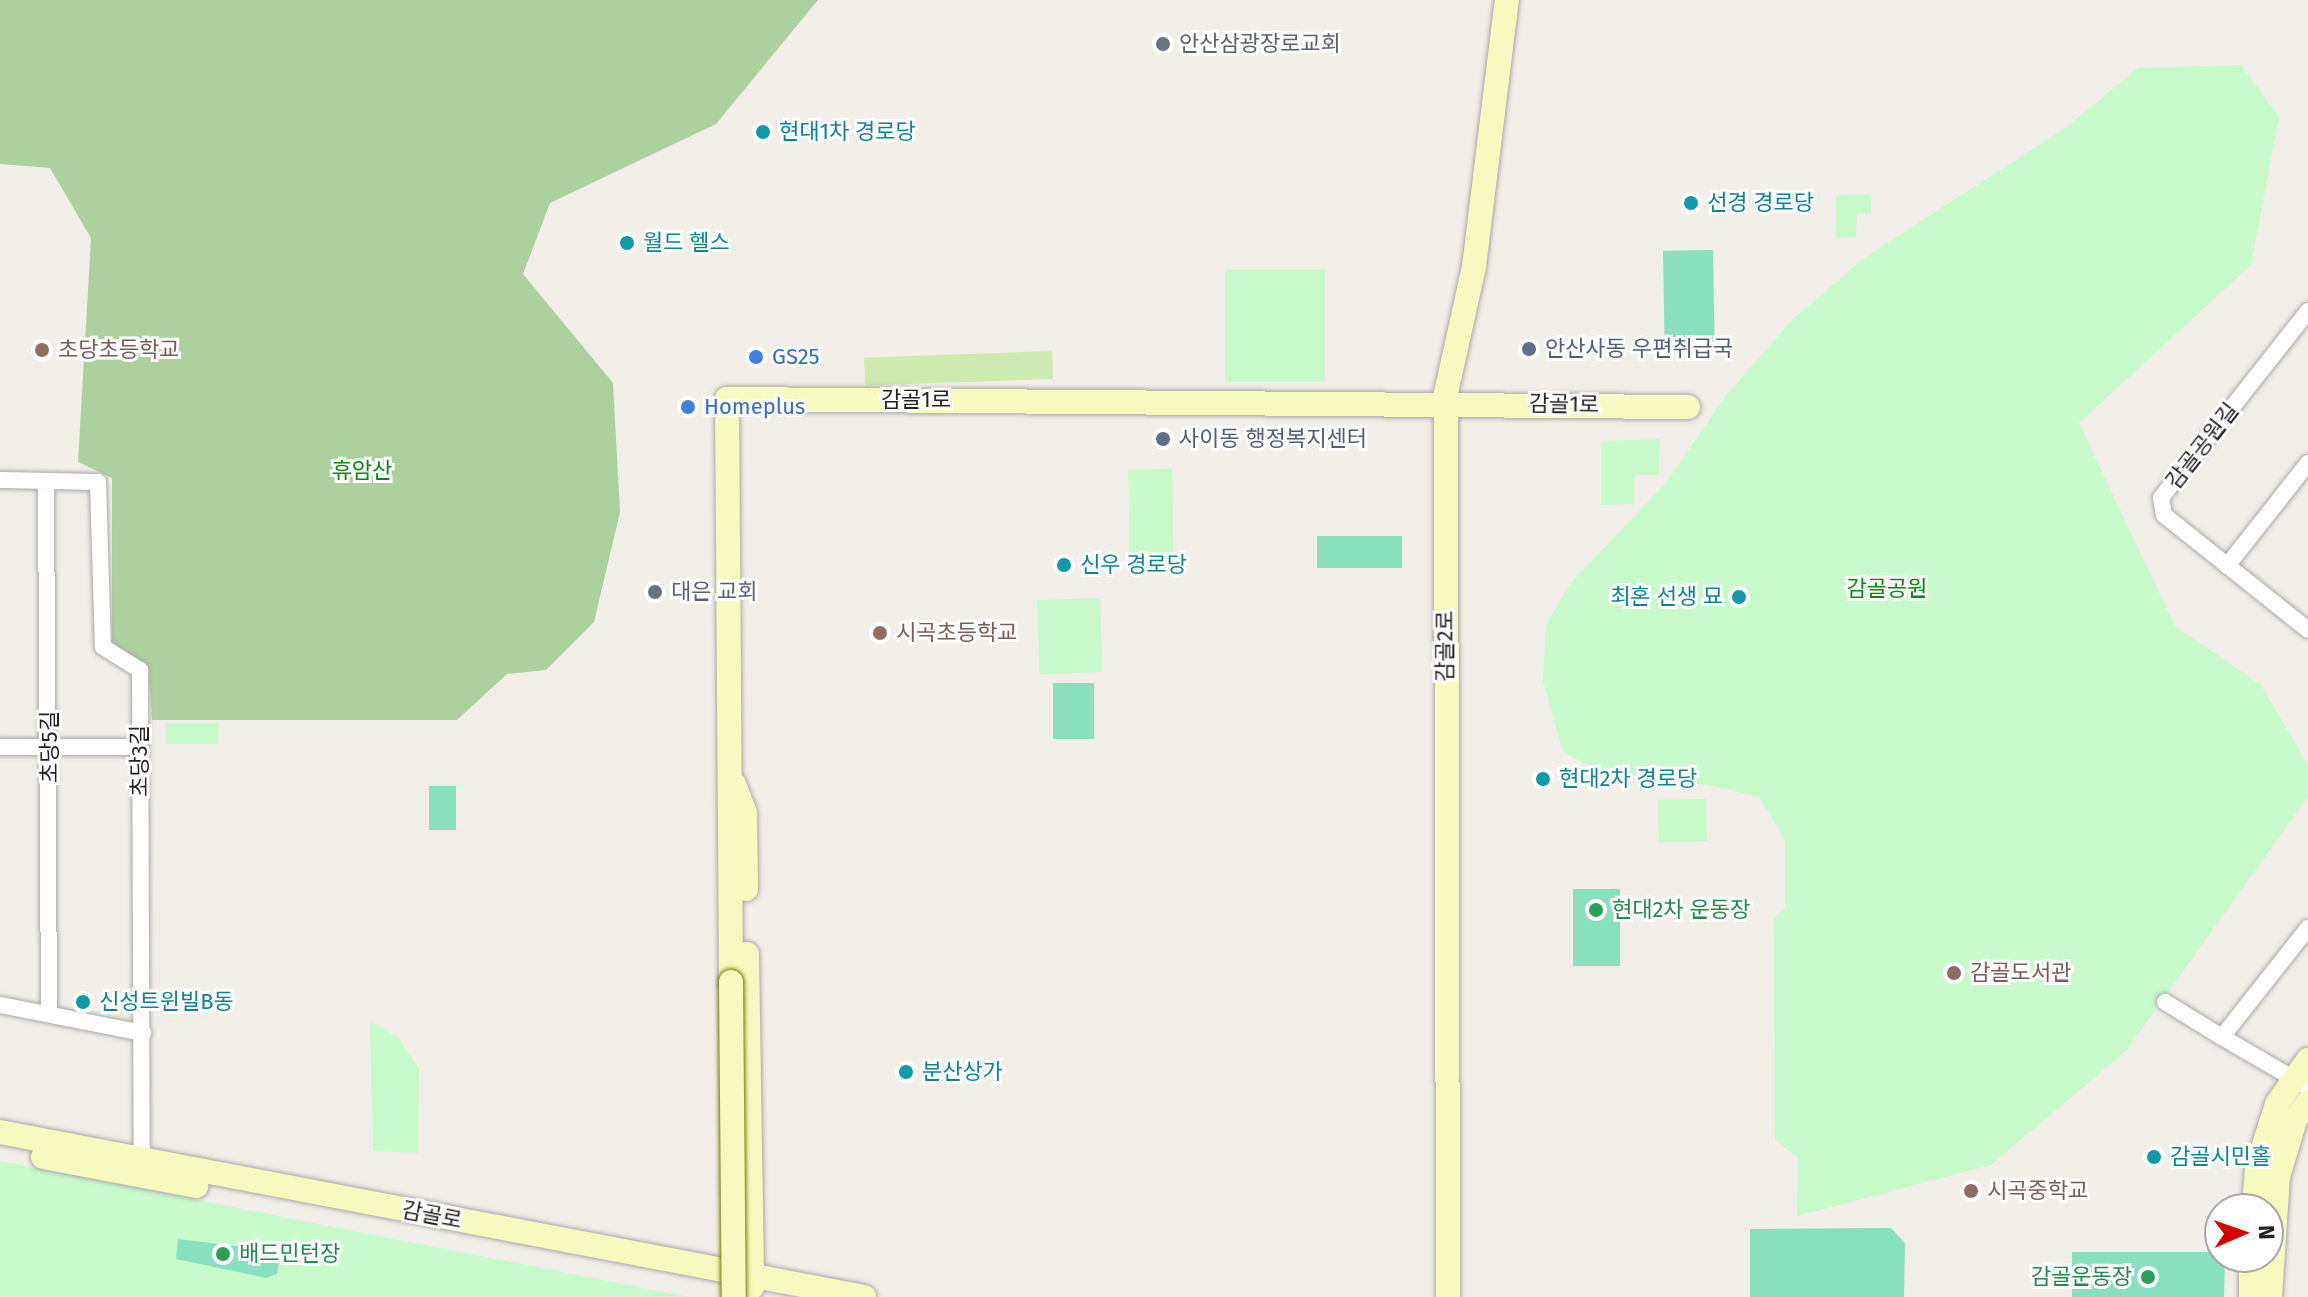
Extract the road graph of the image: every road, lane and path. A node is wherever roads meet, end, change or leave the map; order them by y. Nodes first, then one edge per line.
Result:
1 (1507, 0) edge
2 (2308, 311) edge
3 (1446, 403) junction
4 (1688, 407) dead end
5 (2308, 463) edge
6 (0, 480) edge
7 (46, 481) junction
8 (2227, 566) junction
9 (2306, 623) edge
10 (0, 747) edge
11 (51, 747) junction
12 (139, 747) junction
13 (727, 763) junction
14 (2308, 928) edge
15 (2165, 1002) dead end
16 (0, 1005) edge
17 (49, 1014) junction
18 (143, 1033) junction
19 (2222, 1037) junction
20 (2303, 1075) edge
21 (2308, 1102) edge
22 (0, 1132) edge
23 (0, 1149) edge
24 (142, 1159) junction
25 (2255, 1193) edge
26 (2251, 1273) edge
27 (738, 1282) edge
28 (804, 1297) edge
29 (864, 1297) edge
30 (1448, 1297) edge
31 (2251, 1297) edge
32 (2270, 1297) edge

1 - 3 street, 감골2로
2 - 8 street, 감골공원길
3 - 4 street, 감골1로
3 - 13 street, 감골1로
3 - 30 street, 감골2로
5 - 8 street
6 - 7 street, 초당3길
7 - 11 street, 초당5길
7 - 12 street, 초당3길
8 - 9 street, 감골공원길
10 - 11 street
11 - 12 street
11 - 17 street, 초당5길
12 - 18 street, 초당3길
13 - 27 street, 감골1로, bridge
13 - 27 street
14 - 19 street
15 - 19 street
16 - 17 street
17 - 18 street
18 - 24 street, 초당3길
19 - 20 street
20 - 25 street
21 - 32 street
22 - 24 street, 감골로
23 - 27 street, 감골로
24 - 27 street, 감골로
26 - 31 street
27 - 28 street, 감골로
27 - 29 street, 감골로

